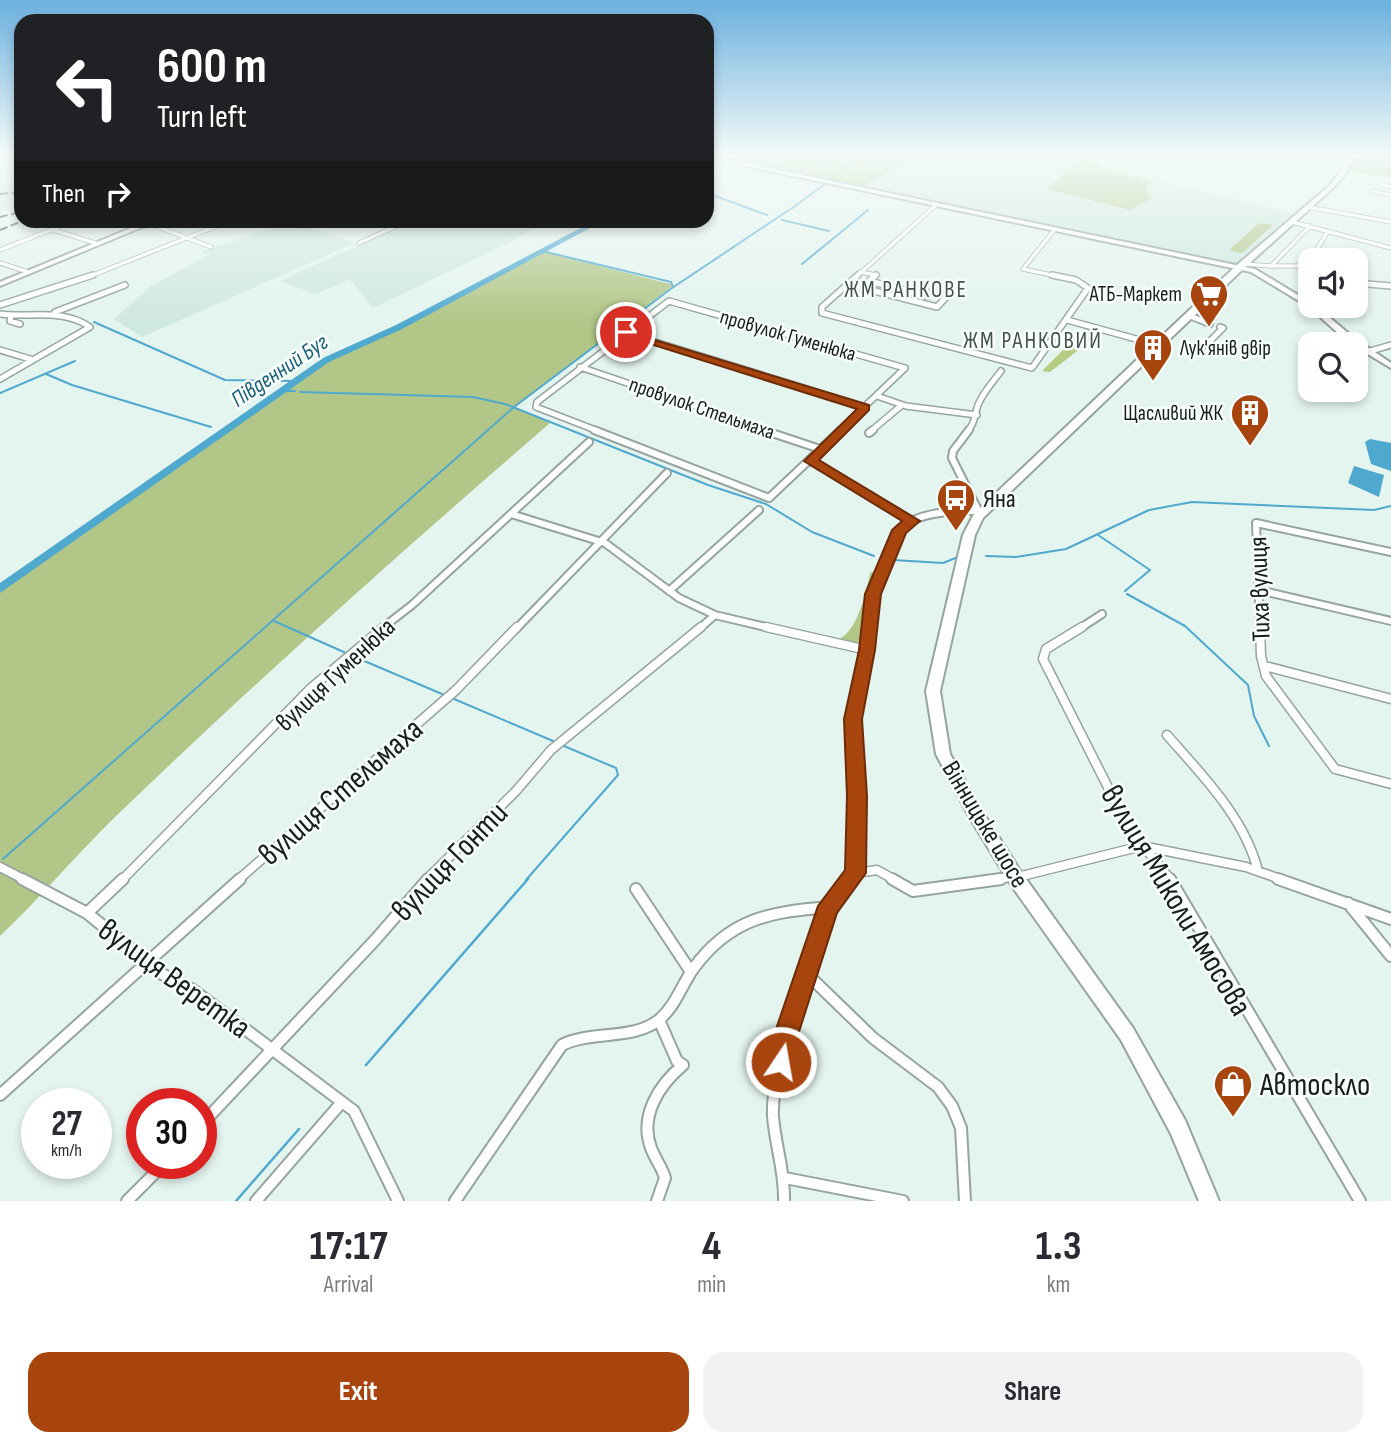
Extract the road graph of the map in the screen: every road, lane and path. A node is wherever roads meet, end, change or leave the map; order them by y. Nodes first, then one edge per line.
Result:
1 (929, 211) edge
2 (970, 211) edge
3 (1304, 211) edge
4 (1330, 211) edge
5 (1292, 222) junction
6 (1391, 222) edge
7 (1310, 226) junction
8 (58, 228) edge
9 (140, 228) edge
10 (161, 228) edge
11 (212, 228) edge
12 (392, 228) edge
13 (1055, 229) junction
14 (53, 230) junction
15 (1328, 231) junction
16 (188, 238) junction
17 (359, 243) dead end
18 (98, 244) junction
19 (211, 247) dead end
20 (1391, 248) edge
21 (0, 250) edge
22 (0, 263) edge
23 (1242, 266) junction
24 (1270, 266) junction
25 (1297, 266) joint
26 (28, 272) junction
27 (860, 272) junction
28 (1368, 283) edge
29 (0, 284) edge
30 (847, 284) junction
31 (125, 285) dead end
32 (1391, 286) edge
33 (1298, 298) edge
34 (0, 305) edge
35 (55, 312) junction
36 (0, 314) edge
37 (11, 316) junction
38 (1190, 316) junction
39 (1326, 318) edge
40 (1067, 320) junction
41 (20, 324) dead end
42 (1210, 324) dead end
43 (1220, 327) dead end
44 (626, 332) junction
45 (1343, 332) edge
46 (1158, 345) junction
47 (1206, 345) dead end
48 (1391, 345) edge
49 (0, 351) edge
50 (1368, 352) edge
51 (1368, 353) edge
52 (30, 359) junction
53 (1391, 366) edge
54 (580, 367) junction
55 (1001, 371) dead end
56 (0, 379) edge
57 (877, 396) junction
58 (902, 405) junction
59 (865, 407) junction
60 (977, 415) junction
61 (869, 433) dead end
62 (589, 442) dead end
63 (823, 450) junction
64 (811, 461) junction
65 (667, 473) dead end
66 (759, 510) dead end
67 (980, 511) junction
68 (511, 514) junction
69 (912, 521) junction
70 (602, 542) junction
71 (1391, 552) edge
72 (1259, 590) junction
73 (669, 591) junction
74 (1102, 614) dead end
75 (715, 615) junction
76 (1391, 621) edge
77 (867, 650) junction
78 (1265, 666) junction
79 (1391, 699) edge
80 (1167, 735) dead end
81 (1391, 784) edge
82 (1142, 846) junction
83 (0, 867) edge
84 (1258, 871) junction
85 (856, 873) junction
86 (1015, 877) junction
87 (636, 889) dead end
88 (1348, 902) junction
89 (829, 906) junction
90 (87, 912) junction
91 (1391, 919) edge
92 (1391, 956) edge
93 (150, 961) junction
94 (691, 972) junction
95 (806, 972) junction
96 (659, 1020) junction
97 (273, 1050) junction
98 (0, 1095) edge
99 (342, 1102) junction
100 (217, 1108) edge
101 (785, 1178) junction
102 (148, 1179) edge
103 (127, 1201) edge
104 (256, 1201) edge
105 (398, 1201) edge
106 (455, 1201) edge
107 (657, 1201) edge
108 (784, 1201) edge
109 (903, 1201) edge
110 (965, 1201) edge
111 (1209, 1201) edge
112 (1360, 1201) edge

1 - 27 street
2 - 13 main road
3 - 5 main road
4 - 6 street
5 - 7 street
5 - 23 main road
7 - 15 street
7 - 24 street
8 - 14 street
9 - 18 main road
10 - 16 street
11 - 16 street
12 - 17 street
13 - 23 main road
13 - 40 street
14 - 18 street
14 - 21 street
15 - 20 street
15 - 25 street
16 - 19 street
16 - 34 street
18 - 26 main road
22 - 26 street
23 - 24 street
23 - 33 main road
23 - 38 main road, Вінницьке шосе
24 - 25 street
26 - 29 main road
27 - 30 street
27 - 30 street
28 - 32 street
30 - 40 street
31 - 35 street
35 - 37 street
35 - 52 street
36 - 37 street
37 - 41 street
38 - 42 street
38 - 46 main road, Вінницьке шосе
39 - 45 main road
40 - 46 street
43 - 47 street
44 - 54 street
44 - 57 street, провулок Гуменюка
44 - 59 street
46 - 67 main road, Вінницьке шосе
48 - 50 street
49 - 52 street
51 - 53 main road
52 - 56 street
54 - 63 street, провулок Стельмаха
54 - 64 street
55 - 60 street
57 - 58 street
57 - 59 street
58 - 60 street
58 - 61 street
59 - 63 street
60 - 67 street
62 - 68 street, вулиця Гуменюка
63 - 64 street
64 - 69 street
65 - 70 street, вулиця Стельмаха
66 - 73 street
67 - 69 street
67 - 86 main road, Вінницьке шосе
68 - 70 street
68 - 90 street, вулиця Гуменюка
69 - 77 street
70 - 73 street
70 - 93 street, вулиця Стельмаха
71 - 72 street, Тиха вулиця
72 - 76 street
72 - 78 street, Тиха вулиця
73 - 75 street
74 - 82 street, вулиця Миколи Амосова
75 - 77 street
75 - 97 street, вулиця Гонти
77 - 85 street
78 - 79 street
78 - 81 street, Тиха вулиця
80 - 84 street
82 - 84 street
82 - 86 street
82 - 112 street, вулиця Миколи Амосова
83 - 90 street, вулиця Веретка
84 - 88 street
85 - 86 street
85 - 89 street
86 - 111 main road, Вінницьке шосе
87 - 94 street
88 - 91 street
88 - 92 street
89 - 94 street
89 - 95 street
90 - 93 street, вулиця Веретка
93 - 97 street, вулиця Веретка
93 - 98 street, вулиця Стельмаха
94 - 96 street
95 - 101 street
95 - 110 street
96 - 106 street
96 - 107 street
97 - 99 street, вулиця Веретка
97 - 100 street, вулиця Гонти
99 - 104 street
99 - 105 street, вулиця Веретка
101 - 108 street
101 - 109 street
102 - 103 street

